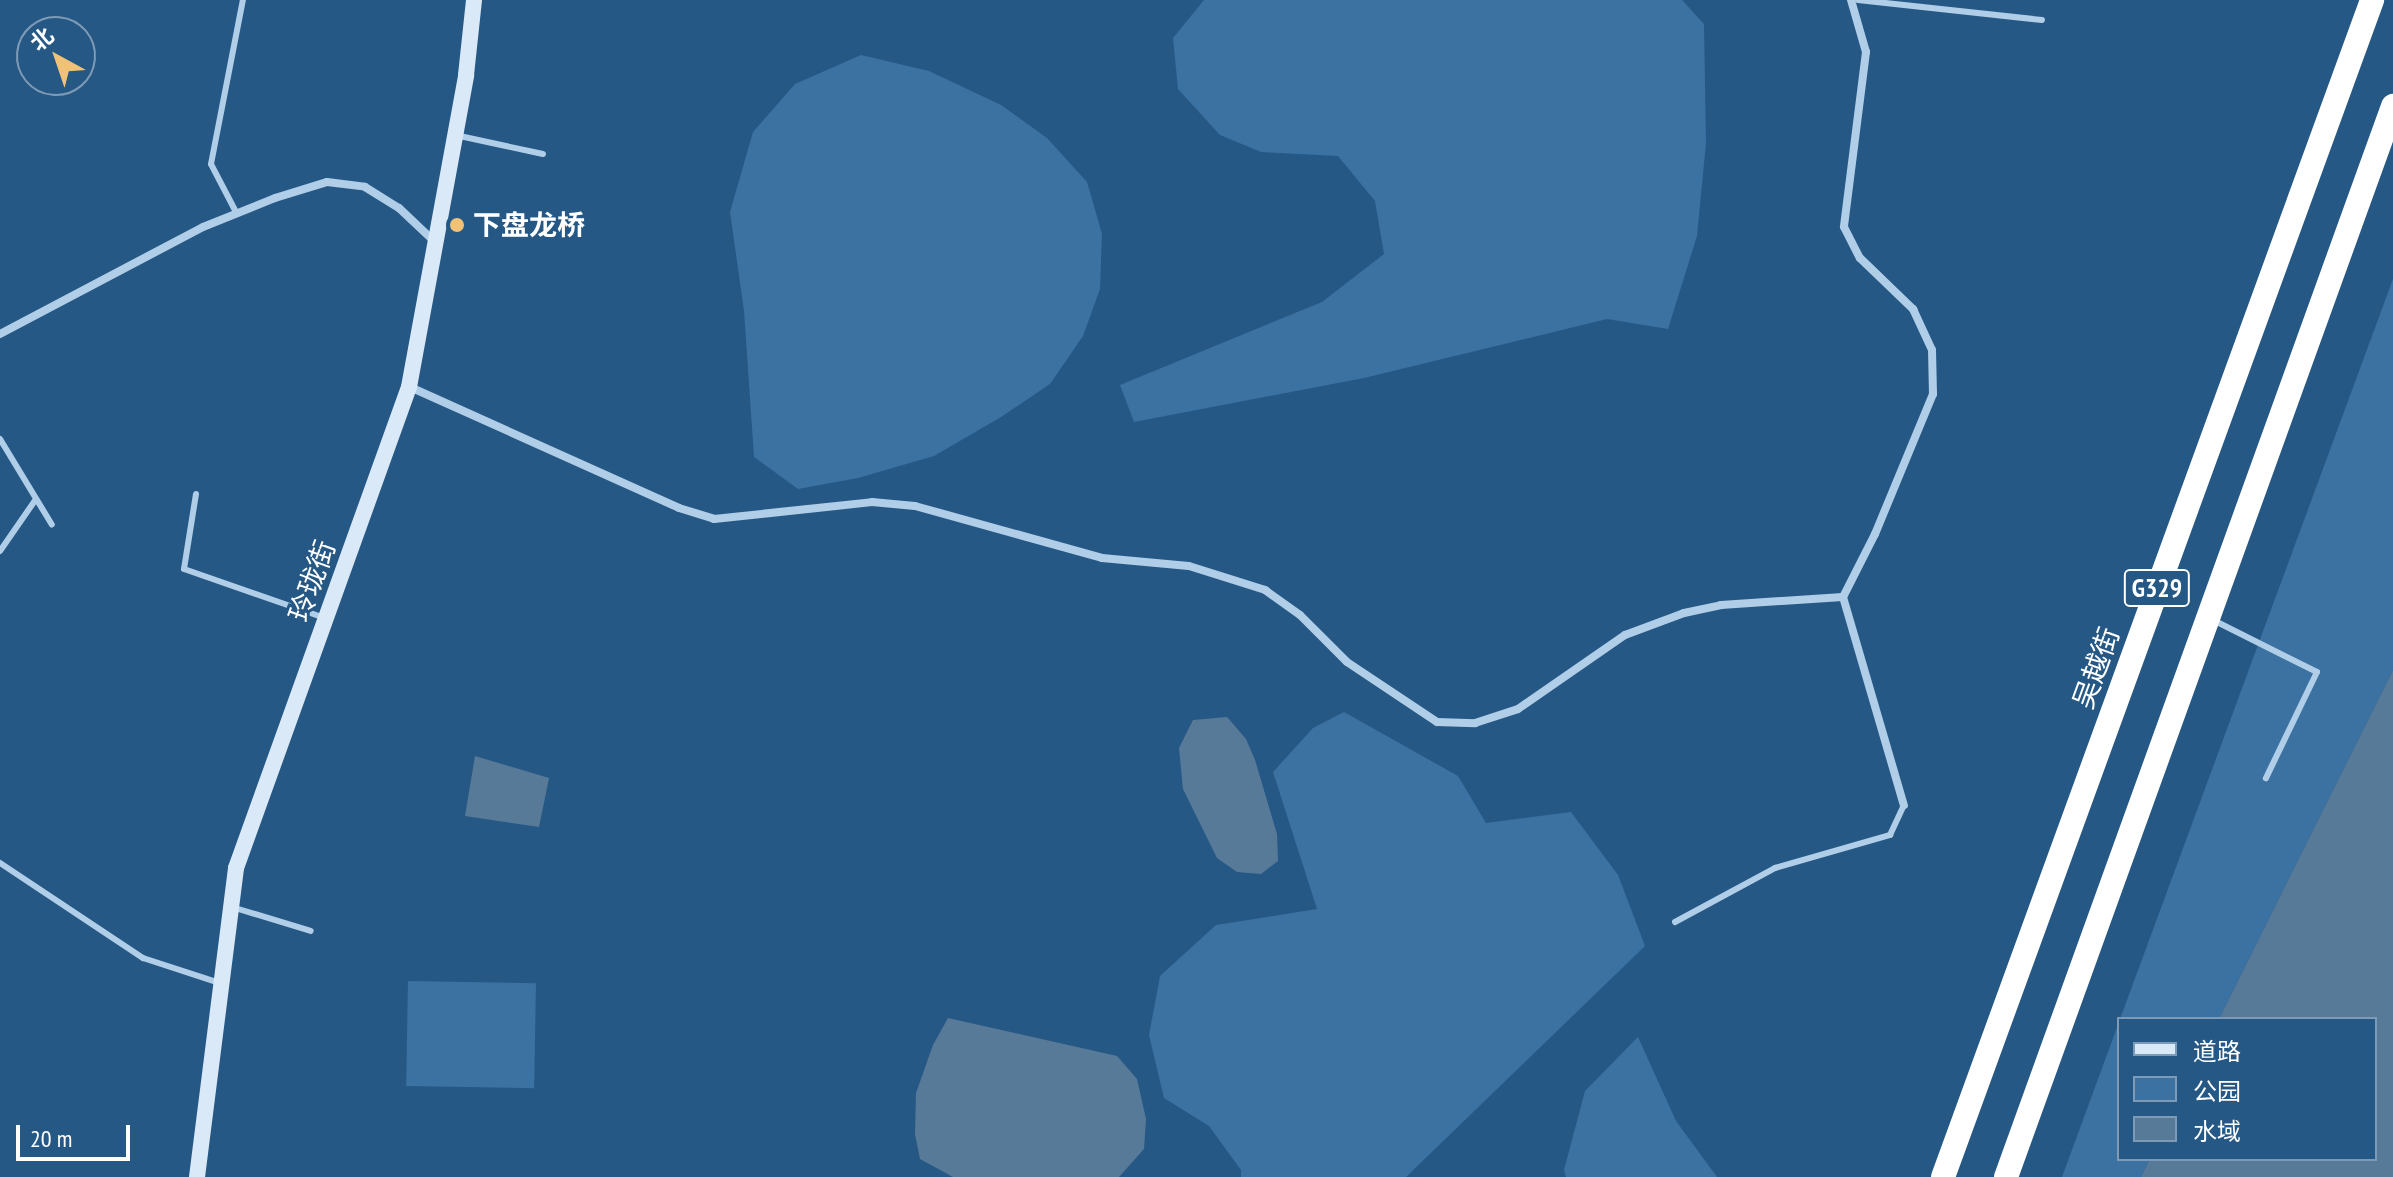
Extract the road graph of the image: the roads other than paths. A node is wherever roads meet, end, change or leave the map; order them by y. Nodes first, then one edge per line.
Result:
1 (243, 0) edge
2 (474, 0) edge
3 (1851, 0) edge
4 (1858, 0) edge
5 (2372, 0) edge
6 (2042, 20) dead end
7 (2393, 106) edge
8 (455, 135) junction
9 (543, 154) dead end
10 (237, 214) junction
11 (435, 242) junction
12 (0, 334) edge
13 (409, 387) junction
14 (0, 439) edge
15 (196, 494) dead end
16 (36, 499) junction
17 (52, 525) dead end
18 (0, 551) edge
19 (1843, 597) junction
20 (326, 618) junction
21 (2208, 618) junction
22 (2266, 778) dead end
23 (1904, 805) joint
24 (0, 863) edge
25 (231, 907) junction
26 (1675, 922) dead end
27 (311, 931) dead end
28 (221, 983) junction
29 (197, 1177) edge
30 (1943, 1177) edge
31 (2006, 1177) edge

1 - 10 lane
2 - 8 street, 玲珑街
3 - 19 street
4 - 6 lane
5 - 30 highway, 吴越街 / G329
7 - 21 highway, G329
8 - 9 lane
8 - 11 street, 玲珑街
10 - 11 street
10 - 12 street
11 - 13 street, 玲珑街
13 - 19 street
13 - 20 street, 玲珑街
14 - 16 lane
15 - 20 lane
16 - 17 lane
16 - 18 lane
19 - 23 street
20 - 25 street, 玲珑街
21 - 22 lane
21 - 31 highway, G329
23 - 26 lane
24 - 28 lane
25 - 27 lane
25 - 28 street, 玲珑街
28 - 29 street, 玲珑街

